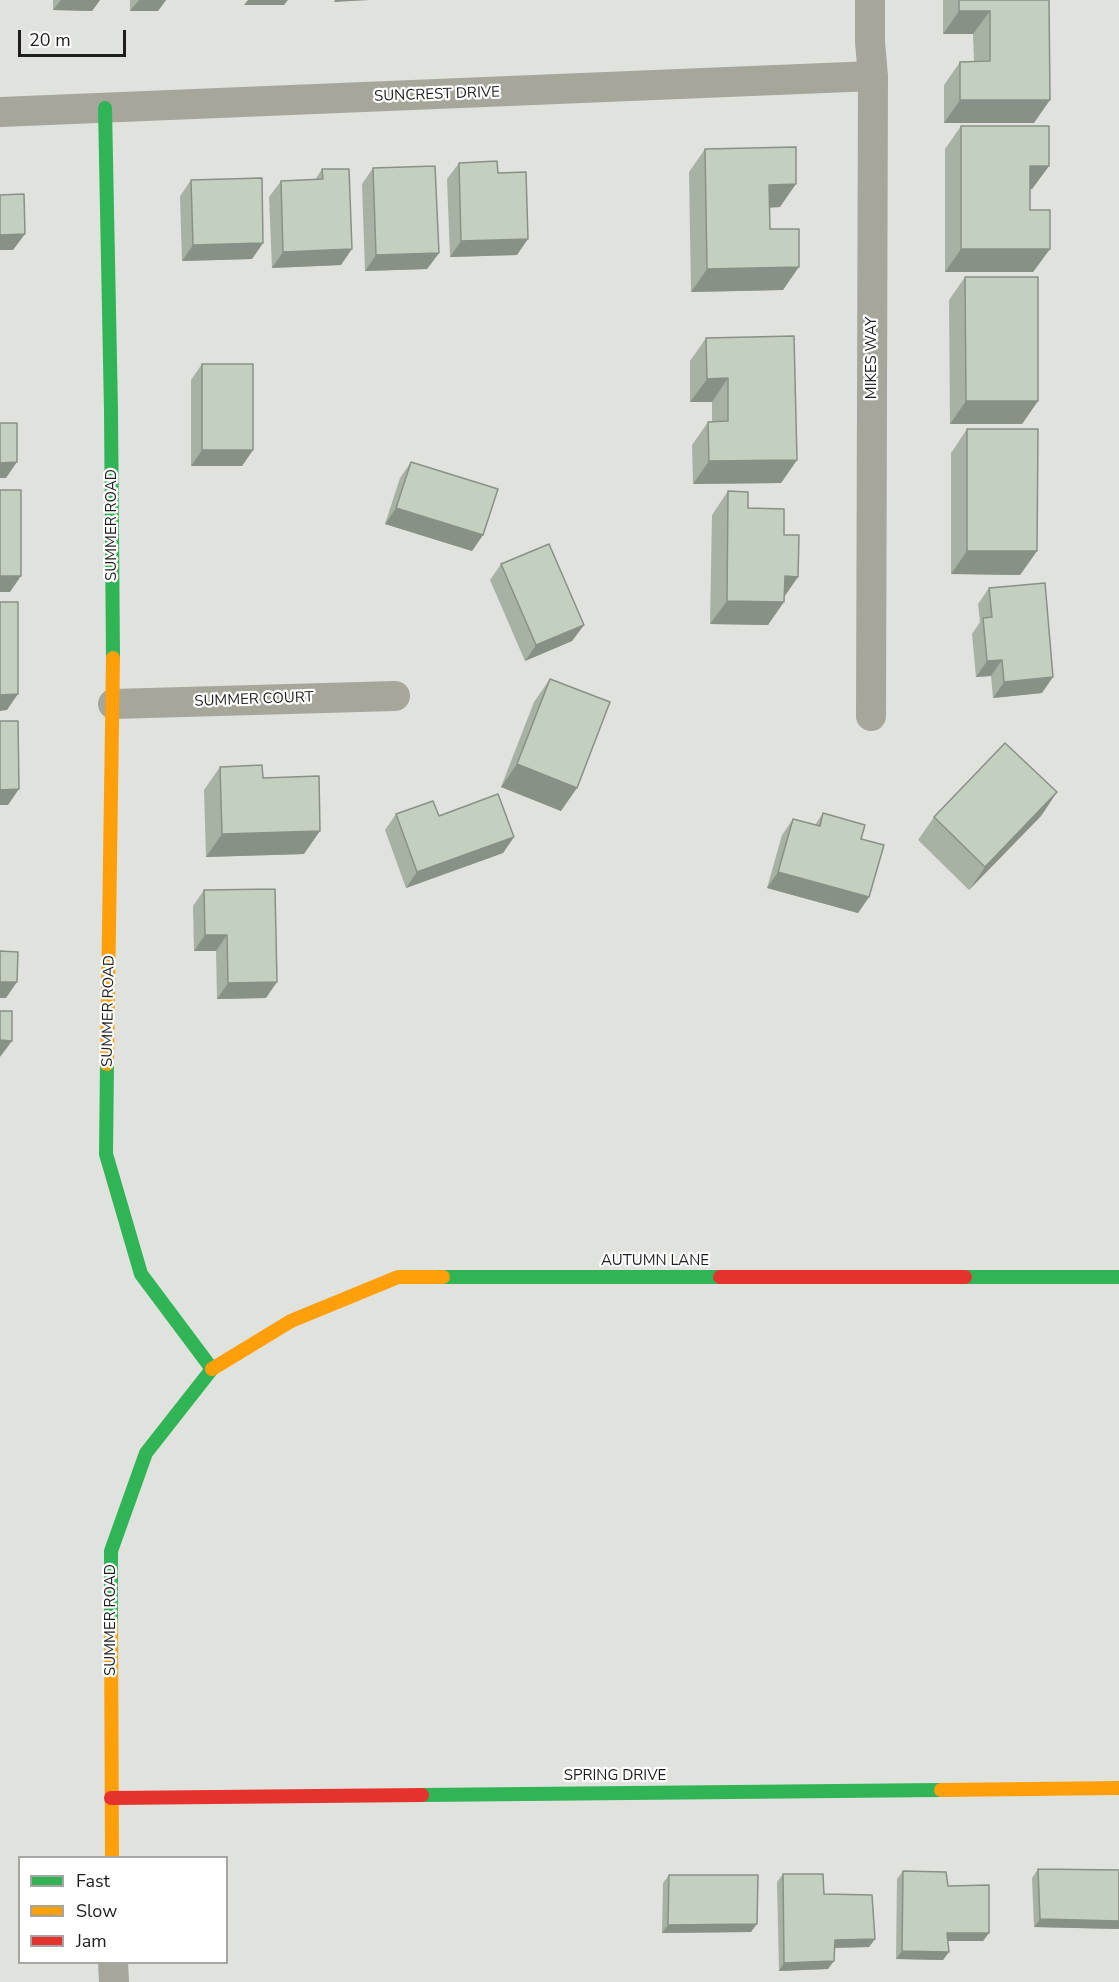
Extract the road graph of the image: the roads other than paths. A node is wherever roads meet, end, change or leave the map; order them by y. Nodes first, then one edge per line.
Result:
1 (870, 0) edge
2 (873, 76) junction
3 (105, 108) junction
4 (0, 112) edge
5 (395, 696) dead end
6 (113, 704) junction
7 (871, 716) dead end
8 (1119, 1277) edge
9 (212, 1369) junction
10 (1119, 1788) edge
11 (111, 1798) junction
12 (112, 1856) edge
13 (113, 1964) edge
14 (114, 1982) edge

1 - 2 street, MIKES WAY
2 - 3 street, SUNCREST DRIVE
2 - 7 street, MIKES WAY
3 - 4 street, SUNCREST DRIVE
3 - 6 street, SUMMER ROAD
5 - 6 street, SUMMER COURT
6 - 9 street, SUMMER ROAD
8 - 9 street, AUTUMN LANE
9 - 11 street, SUMMER ROAD
10 - 11 street, SPRING DRIVE
11 - 12 street, SUMMER ROAD
13 - 14 street

